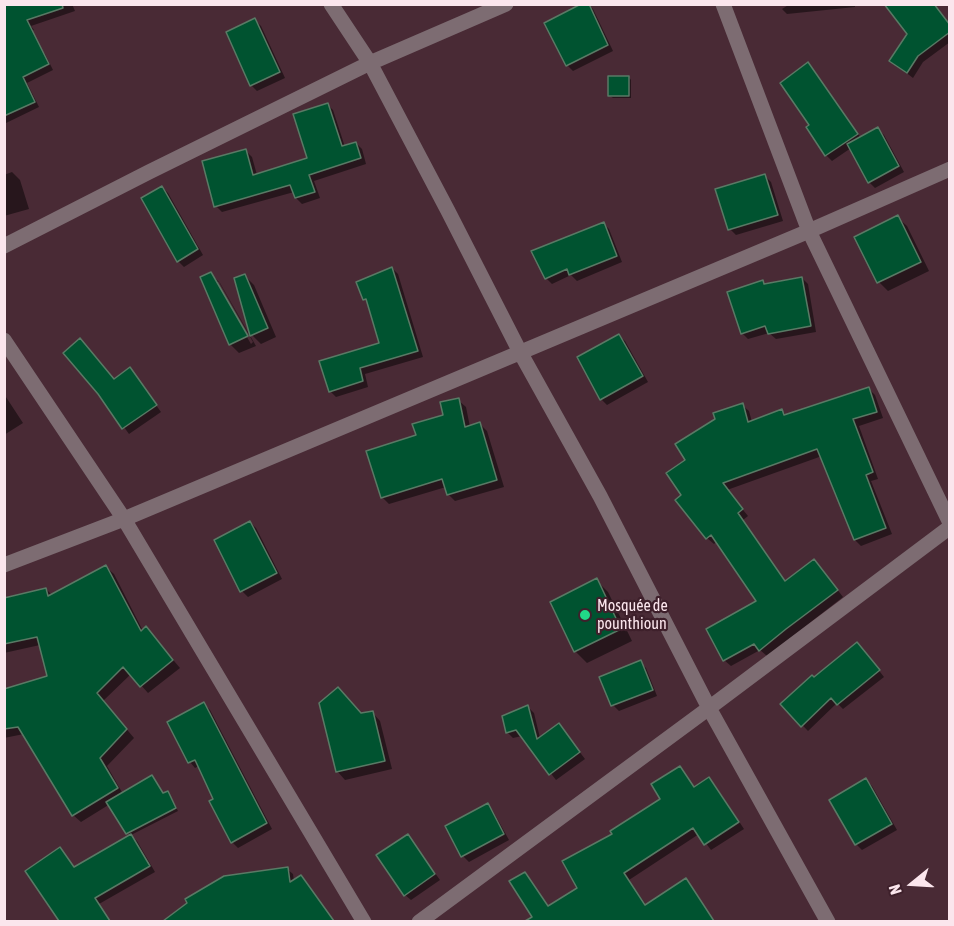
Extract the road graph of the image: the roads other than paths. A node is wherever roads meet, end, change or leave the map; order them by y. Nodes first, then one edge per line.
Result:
1 (331, 4) edge
2 (506, 4) edge
3 (723, 4) edge
4 (369, 63) junction
5 (950, 169) edge
6 (809, 231) junction
7 (4, 246) edge
8 (4, 340) edge
9 (519, 352) junction
10 (124, 519) junction
11 (950, 525) edge
12 (4, 565) edge
13 (709, 708) junction
14 (364, 921) edge
15 (419, 921) edge
16 (828, 921) edge

1 - 4 street
2 - 4 street
3 - 6 street
4 - 7 street
4 - 9 street
5 - 6 street
6 - 9 street
6 - 11 street
8 - 10 street
9 - 10 street
9 - 13 street
10 - 12 street
10 - 14 street
11 - 13 street
13 - 15 street
13 - 16 street

